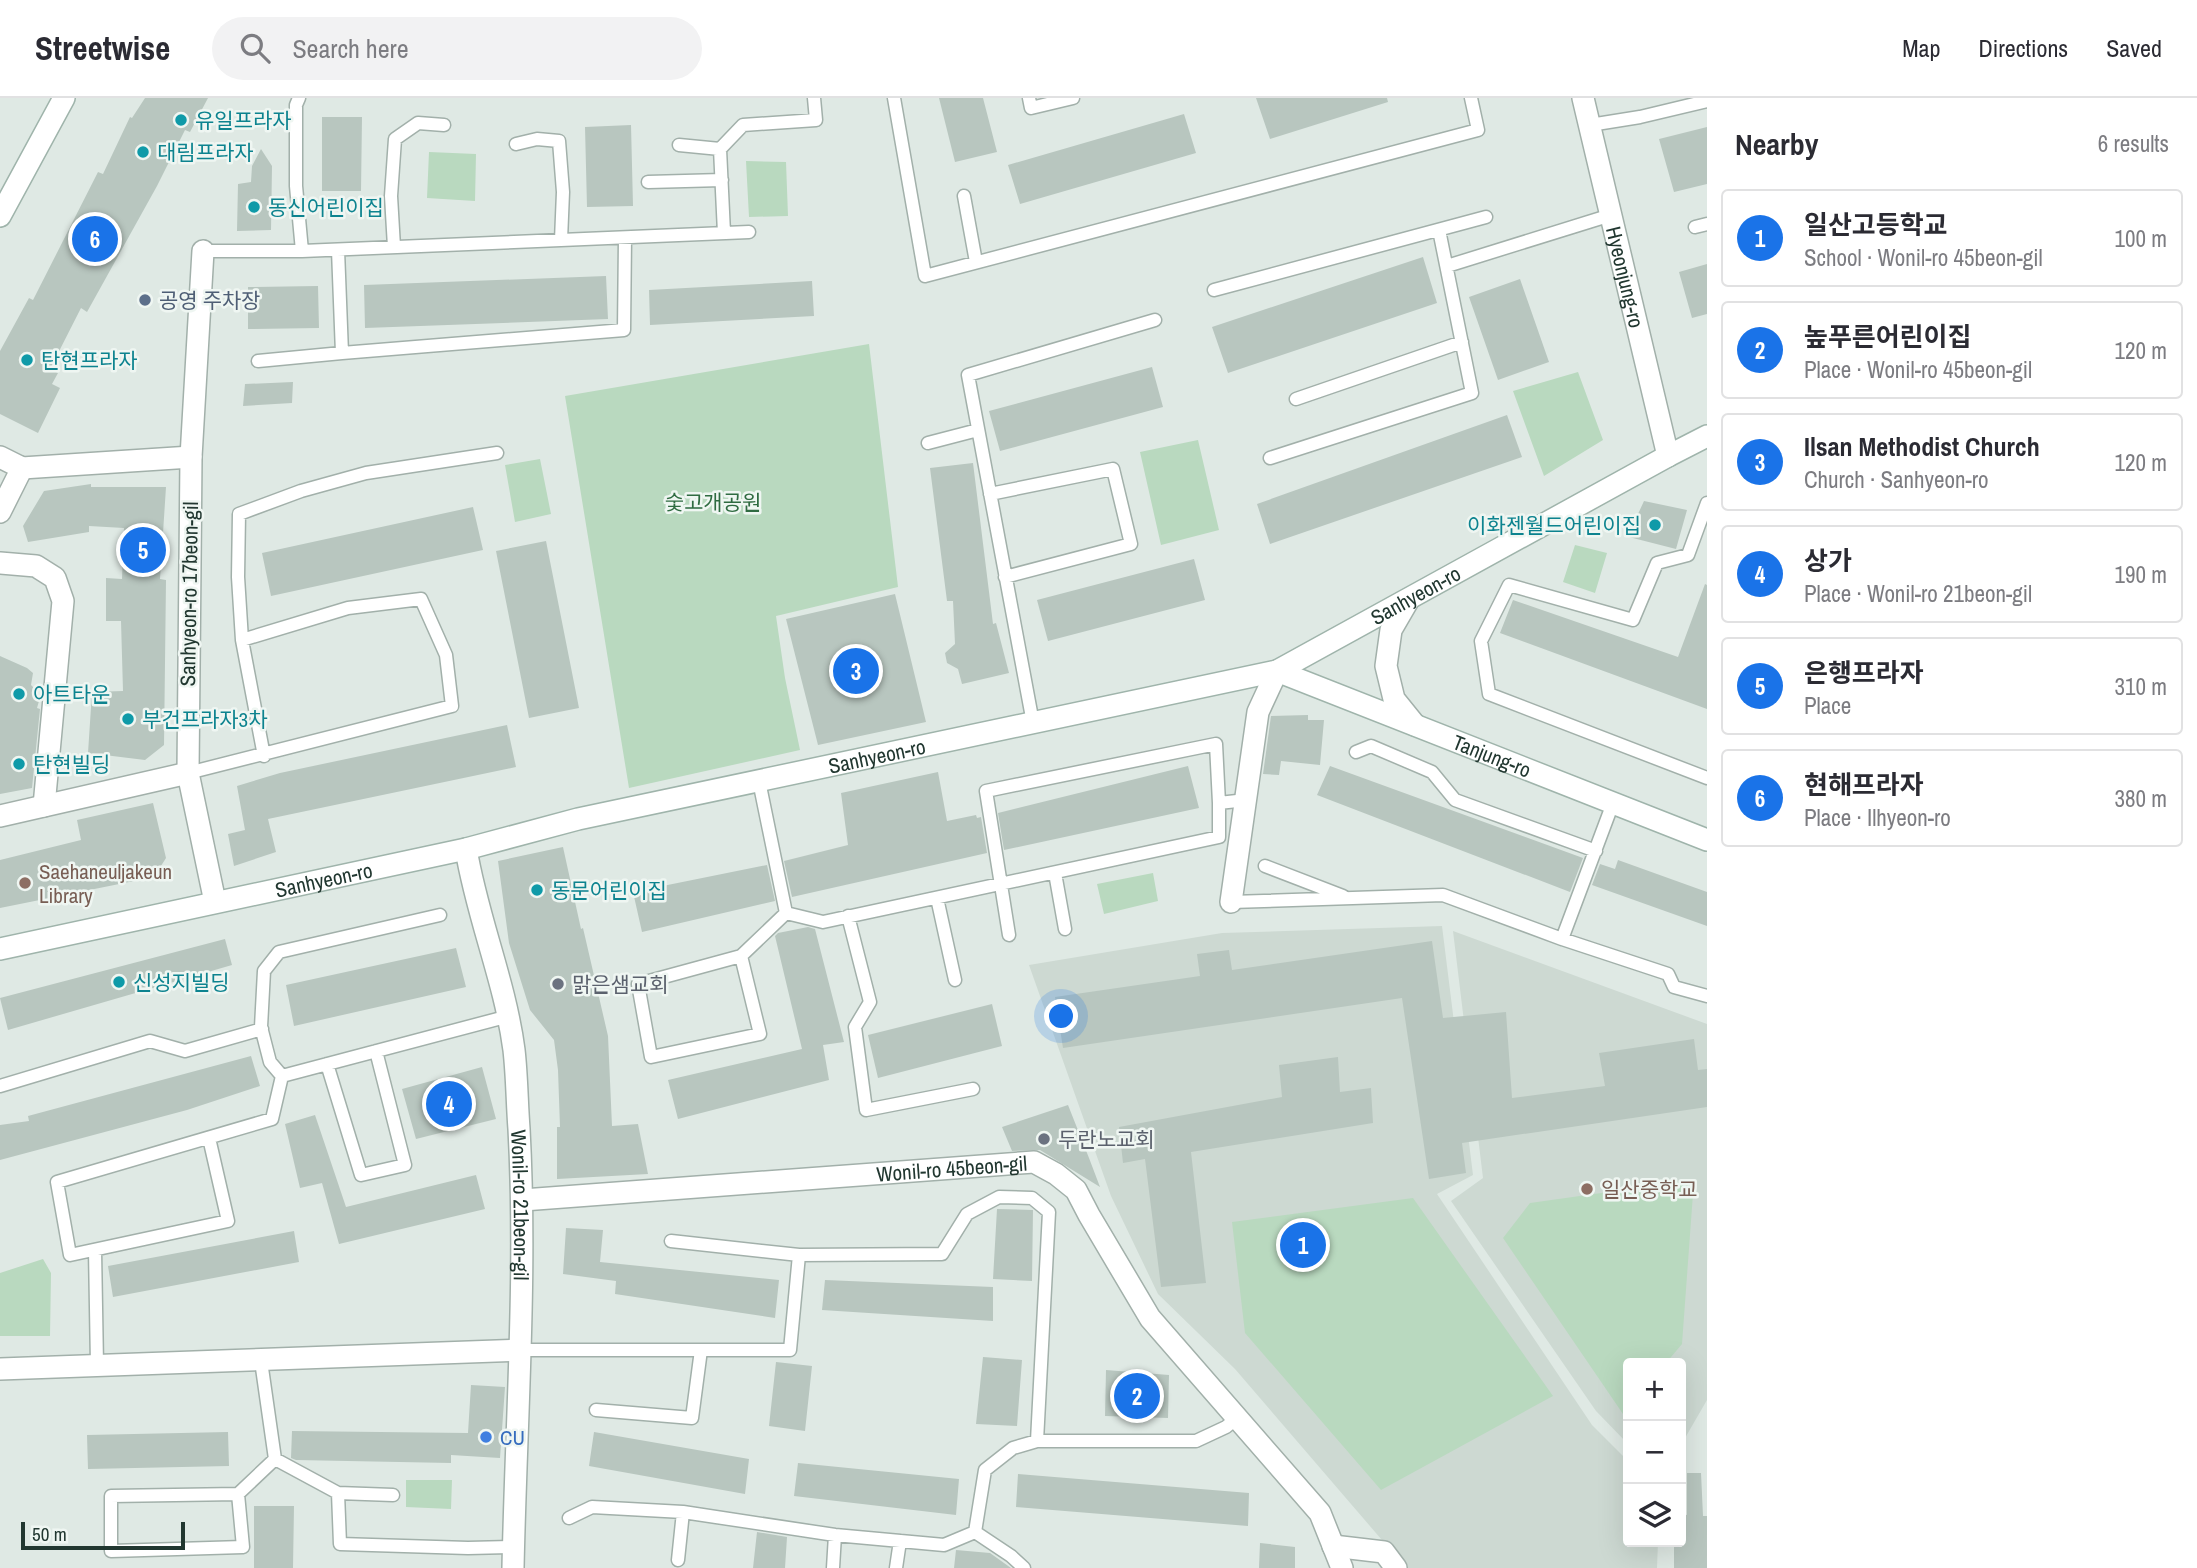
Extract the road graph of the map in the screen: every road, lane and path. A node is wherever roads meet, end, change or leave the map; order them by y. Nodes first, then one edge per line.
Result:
1 (64, 98) edge
2 (299, 98) edge
3 (814, 98) edge
4 (894, 98) edge
5 (1029, 98) edge
6 (1073, 98) edge
7 (1583, 98) edge
8 (1474, 99) edge
9 (1707, 101) edge
10 (444, 125) dead end
11 (1590, 125) junction
12 (516, 144) dead end
13 (679, 145) dead end
14 (720, 149) junction
15 (722, 180) junction
16 (648, 182) dead end
17 (964, 196) dead end
18 (0, 215) edge
19 (1611, 215) junction
20 (1486, 217) dead end
21 (1439, 230) junction
22 (749, 232) dead end
23 (724, 233) junction
24 (625, 237) junction
25 (561, 240) junction
26 (394, 247) junction
27 (338, 250) junction
28 (203, 251) joint
29 (302, 251) junction
30 (976, 262) junction
31 (1447, 266) junction
32 (1214, 289) dead end
33 (1155, 320) dead end
34 (1462, 342) junction
35 (342, 353) junction
36 (258, 360) dead end
37 (1296, 399) dead end
38 (978, 430) junction
39 (1707, 436) edge
40 (928, 443) dead end
41 (497, 453) dead end
42 (1668, 456) junction
43 (0, 457) edge
44 (191, 457) junction
45 (1270, 458) dead end
46 (22, 468) junction
47 (990, 494) junction
48 (1707, 503) edge
49 (0, 512) edge
50 (0, 563) edge
51 (1005, 577) junction
52 (1409, 599) junction
53 (242, 640) junction
54 (1277, 671) junction
55 (1033, 723) junction
56 (1415, 724) junction
57 (1356, 752) dead end
58 (264, 756) junction
59 (188, 773) junction
60 (1707, 778) edge
61 (759, 780) junction
62 (1246, 800) junction
63 (1219, 803) junction
64 (1614, 803) junction
65 (44, 806) junction
66 (0, 816) edge
67 (1707, 840) edge
68 (466, 849) junction
69 (1596, 851) junction
70 (1265, 866) dead end
71 (1055, 873) junction
72 (1001, 885) junction
73 (937, 898) junction
74 (1350, 899) junction
75 (215, 902) junction
76 (1231, 902) joint
77 (786, 913) junction
78 (440, 915) dead end
79 (848, 916) junction
80 (1065, 929) dead end
81 (1009, 935) dead end
82 (1562, 939) junction
83 (0, 949) edge
84 (741, 956) junction
85 (955, 980) dead end
86 (1707, 996) edge
87 (509, 1016) junction
88 (262, 1029) junction
89 (376, 1051) junction
90 (327, 1064) junction
91 (282, 1076) junction
92 (0, 1086) edge
93 (973, 1088) dead end
94 (209, 1138) junction
95 (523, 1200) junction
96 (671, 1241) dead end
97 (95, 1250) junction
98 (799, 1255) junction
99 (521, 1350) junction
100 (701, 1350) junction
101 (261, 1361) junction
102 (97, 1365) junction
103 (0, 1370) edge
104 (596, 1410) dead end
105 (1237, 1418) junction
106 (1037, 1441) junction
107 (275, 1460) junction
108 (338, 1493) junction
109 (238, 1494) junction
110 (393, 1495) dead end
111 (684, 1512) junction
112 (569, 1518) dead end
113 (975, 1532) junction
114 (835, 1535) junction
115 (900, 1541) junction
116 (1333, 1546) junction
117 (513, 1558) edge
118 (678, 1560) dead end
119 (833, 1568) edge
120 (896, 1568) edge
121 (1024, 1568) edge
122 (1342, 1568) edge
123 (1396, 1568) edge

1 - 18 street
2 - 29 lane
3 - 14 lane
4 - 30 lane
5 - 6 lane
7 - 11 street, Hyeonjung-ro
8 - 30 lane
9 - 11 lane
10 - 26 lane
11 - 19 street, Hyeonjung-ro
12 - 25 lane
13 - 14 lane
14 - 15 lane
15 - 16 lane
15 - 23 lane
17 - 30 lane
19 - 31 lane
19 - 42 street, Hyeonjung-ro
20 - 21 lane
21 - 31 lane
21 - 32 lane
22 - 23 lane
23 - 24 lane
24 - 25 lane
24 - 35 lane
25 - 26 lane
26 - 27 lane
27 - 29 lane
27 - 35 lane
28 - 29 lane
28 - 44 street, Sanhyeon-ro 17beon-gil
31 - 34 lane
33 - 38 lane
34 - 37 lane
34 - 45 lane
35 - 36 lane
38 - 40 lane
38 - 47 lane
39 - 42 street, Sanhyeon-ro
41 - 53 lane
42 - 52 street, Sanhyeon-ro
43 - 46 street
44 - 46 street
44 - 59 street, Sanhyeon-ro 17beon-gil
46 - 49 street
47 - 51 lane
47 - 51 lane
48 - 60 lane
50 - 65 street
51 - 55 lane
52 - 54 street, Sanhyeon-ro
52 - 56 street
53 - 58 lane
53 - 58 lane
54 - 55 street, Sanhyeon-ro
54 - 56 street, Tanjung-ro
54 - 62 street
55 - 61 street, Sanhyeon-ro
56 - 64 street, Tanjung-ro
57 - 69 lane
58 - 59 lane
59 - 65 street
59 - 75 street, Sanhyeon-ro 17beon-gil
61 - 68 street, Sanhyeon-ro
61 - 77 lane
62 - 63 lane
62 - 76 street
63 - 71 lane
63 - 72 lane
64 - 67 street, Tanjung-ro
64 - 69 lane
65 - 66 street
68 - 75 street, Sanhyeon-ro
68 - 87 street, Wonil-ro 21beon-gil
69 - 82 lane
70 - 74 lane
71 - 72 lane
71 - 80 lane
72 - 73 lane
72 - 81 lane
73 - 79 lane
73 - 85 lane
74 - 76 lane
74 - 82 lane
75 - 83 street, Sanhyeon-ro
77 - 79 lane
77 - 84 lane
78 - 88 lane
79 - 93 lane
82 - 86 lane
84 - 84 lane
87 - 89 lane
87 - 95 street, Wonil-ro 21beon-gil
88 - 91 lane
88 - 92 lane
89 - 90 lane
89 - 90 lane
90 - 91 lane
91 - 94 lane
94 - 97 lane
94 - 97 lane
95 - 99 street, Wonil-ro 21beon-gil
95 - 105 street, Wonil-ro 45beon-gil
96 - 98 lane
97 - 102 lane
98 - 100 lane
98 - 106 lane
99 - 100 lane
99 - 101 street
99 - 117 street, Wonil-ro 21beon-gil
100 - 104 lane
101 - 102 street
101 - 107 lane
102 - 103 street
105 - 106 lane
105 - 116 street, Wonil-ro 45beon-gil
106 - 113 lane
107 - 108 lane
107 - 109 lane
108 - 110 lane
108 - 117 lane
109 - 109 lane
111 - 112 lane
111 - 114 lane
111 - 118 lane
113 - 115 lane
113 - 121 lane
114 - 115 lane
114 - 119 lane
115 - 120 lane
116 - 122 street, Wonil-ro 45beon-gil
116 - 123 street

